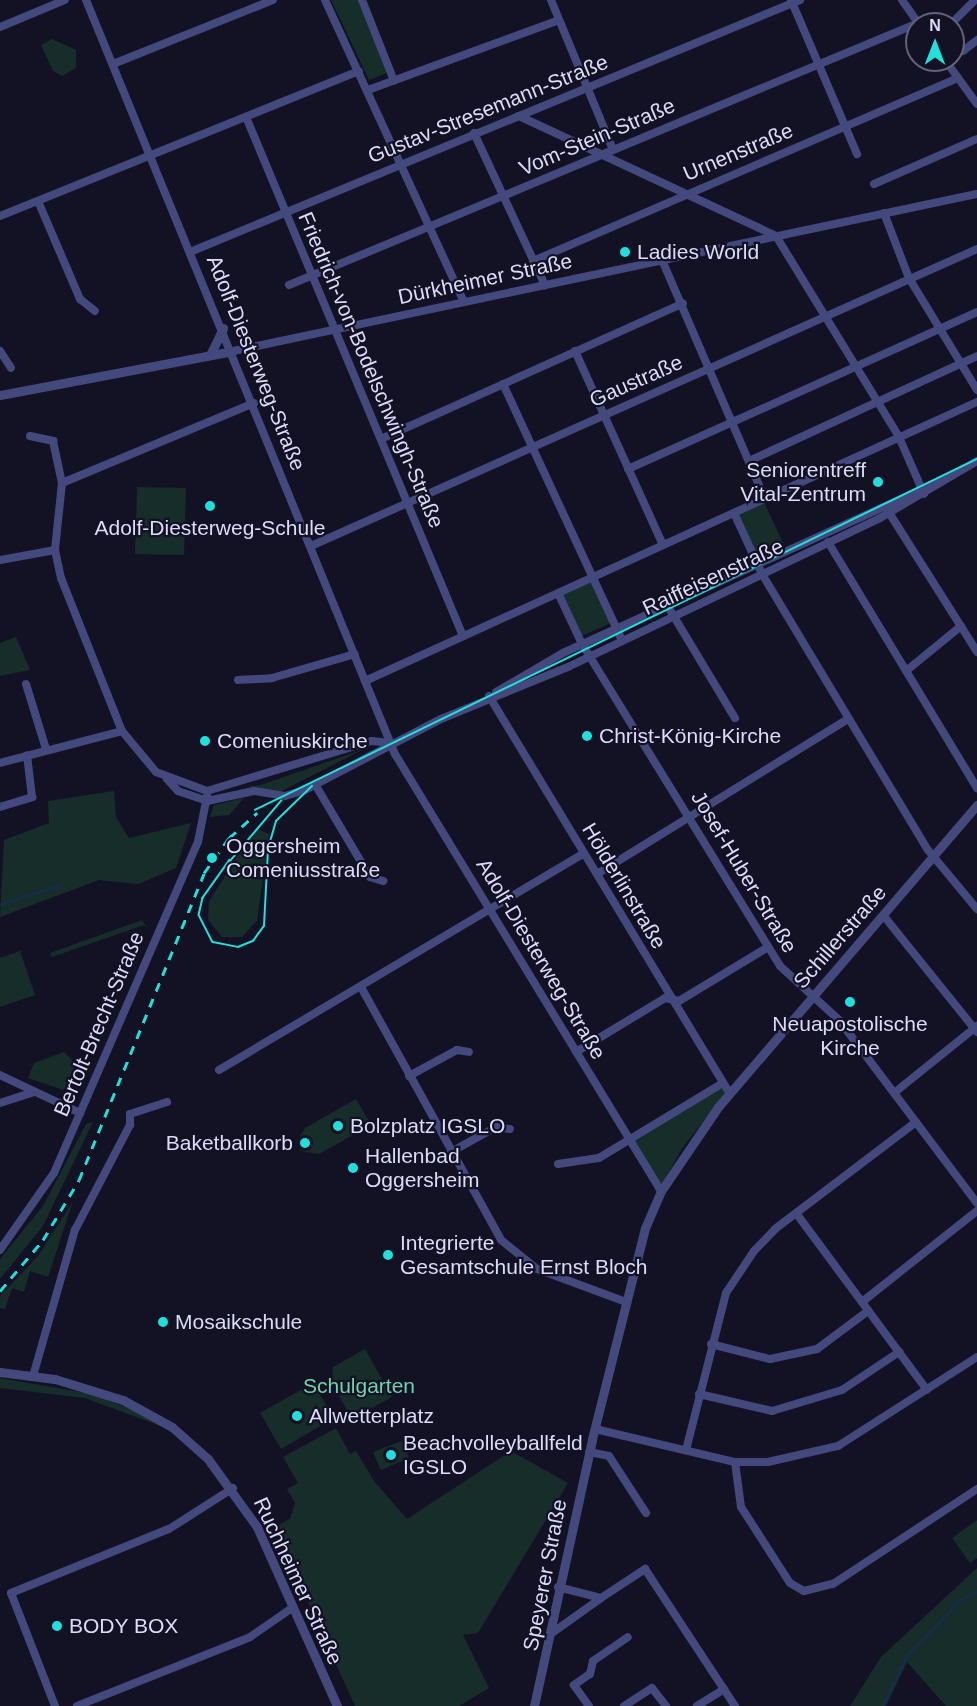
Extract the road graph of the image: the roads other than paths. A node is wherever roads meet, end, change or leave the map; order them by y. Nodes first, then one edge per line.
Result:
1 (65, 0) edge
2 (87, 0) edge
3 (273, 0) edge
4 (325, 0) edge
5 (362, 0) edge
6 (550, 0) edge
7 (975, 0) edge
8 (794, 1) edge
9 (963, 12) edge
10 (559, 21) junction
11 (0, 27) edge
12 (905, 29) edge
13 (977, 40) edge
14 (965, 49) edge
15 (113, 64) junction
16 (818, 65) junction
17 (359, 72) junction
18 (954, 72) edge
19 (958, 78) junction
20 (394, 81) junction
21 (587, 88) junction
22 (368, 90) junction
23 (977, 104) edge
24 (519, 116) junction
25 (246, 117) junction
26 (844, 126) junction
27 (474, 133) junction
28 (977, 139) edge
29 (614, 150) junction
30 (602, 154) junction
31 (857, 154) dead end
32 (150, 155) junction
33 (400, 164) junction
34 (874, 184) dead end
35 (686, 194) junction
36 (977, 194) edge
37 (502, 196) junction
38 (38, 201) junction
39 (286, 212) junction
40 (884, 213) junction
41 (0, 216) edge
42 (430, 226) junction
43 (776, 236) junction
44 (977, 249) edge
45 (190, 252) junction
46 (662, 260) junction
47 (533, 261) junction
48 (312, 275) junction
49 (909, 278) junction
50 (289, 285) dead end
51 (545, 285) junction
52 (464, 302) junction
53 (683, 303) junction
54 (95, 311) dead end
55 (977, 312) edge
56 (827, 317) junction
57 (223, 328) junction
58 (335, 329) junction
59 (939, 329) junction
60 (0, 351) edge
61 (232, 351) junction
62 (575, 351) junction
63 (210, 355) junction
64 (977, 356) edge
65 (961, 364) junction
66 (857, 366) junction
67 (712, 367) junction
68 (10, 368) dead end
69 (503, 384) junction
70 (977, 390) edge
71 (5, 395) edge
72 (879, 402) junction
73 (977, 402) edge
74 (254, 403) junction
75 (604, 415) junction
76 (733, 422) junction
77 (30, 436) dead end
78 (899, 437) junction
79 (381, 439) junction
80 (532, 447) junction
81 (749, 461) junction
82 (977, 461) edge
83 (628, 469) junction
84 (62, 483) junction
85 (922, 490) junction
86 (765, 499) junction
87 (408, 503) junction
88 (884, 503) junction
89 (734, 513) junction
90 (890, 513) junction
91 (828, 542) junction
92 (663, 545) junction
93 (311, 546) junction
94 (55, 550) junction
95 (0, 560) edge
96 (756, 563) junction
97 (762, 574) junction
98 (593, 577) junction
99 (558, 593) junction
100 (668, 605) junction
101 (673, 615) junction
102 (961, 626) junction
103 (616, 628) junction
104 (464, 636) junction
105 (622, 640) junction
106 (582, 644) junction
107 (977, 652) edge
108 (355, 654) junction
109 (592, 655) junction
110 (906, 671) junction
111 (238, 680) dead end
112 (365, 681) junction
113 (26, 684) dead end
114 (489, 696) junction
115 (735, 718) dead end
116 (848, 719) junction
117 (122, 731) junction
118 (390, 744) junction
119 (46, 749) junction
120 (27, 755) junction
121 (0, 763) edge
122 (167, 779) junction
123 (316, 786) junction
124 (977, 788) edge
125 (207, 791) junction
126 (207, 801) junction
127 (977, 805) edge
128 (0, 807) edge
129 (691, 818) junction
130 (583, 854) junction
131 (933, 856) junction
132 (597, 874) junction
133 (383, 881) dead end
134 (977, 909) edge
135 (490, 910) junction
136 (883, 915) junction
137 (768, 947) junction
138 (361, 987) junction
139 (812, 996) junction
140 (671, 999) junction
141 (976, 1029) edge
142 (469, 1052) dead end
143 (576, 1052) junction
144 (219, 1070) dead end
145 (0, 1076) edge
146 (410, 1076) junction
147 (723, 1083) junction
148 (34, 1092) junction
149 (729, 1093) junction
150 (894, 1093) junction
151 (168, 1102) dead end
152 (0, 1103) edge
153 (80, 1113) junction
154 (916, 1122) junction
155 (510, 1129) dead end
156 (630, 1141) junction
157 (451, 1152) junction
158 (558, 1164) dead end
159 (661, 1191) junction
160 (977, 1203) edge
161 (977, 1211) edge
162 (796, 1213) junction
163 (0, 1250) edge
164 (626, 1302) junction
165 (862, 1302) junction
166 (868, 1311) junction
167 (711, 1344) junction
168 (899, 1352) junction
169 (977, 1357) edge
170 (0, 1372) edge
171 (33, 1376) junction
172 (927, 1390) junction
173 (699, 1394) junction
174 (595, 1430) junction
175 (686, 1450) junction
176 (589, 1452) junction
177 (735, 1462) junction
178 (233, 1488) junction
179 (977, 1489) edge
180 (646, 1513) dead end
181 (558, 1587) junction
182 (601, 1598) junction
183 (292, 1608) junction
184 (552, 1633) junction
185 (628, 1637) dead end
186 (724, 1689) junction
187 (55, 1706) edge
188 (77, 1706) edge
189 (337, 1706) edge
190 (534, 1706) edge
191 (589, 1706) edge
192 (624, 1706) edge
193 (666, 1706) edge
194 (697, 1706) edge
195 (735, 1706) edge

1 - 11 street
2 - 15 street, Adolf-Diesterweg-Straße
3 - 15 street
4 - 17 street
5 - 20 street
6 - 10 street
7 - 9 street
8 - 16 street
8 - 21 street, Gustav-Stresemann-Straße
10 - 20 street
10 - 21 street
12 - 16 street, Vom-Stein-Straße
13 - 14 street
15 - 32 street, Adolf-Diesterweg-Straße
16 - 26 street
16 - 29 street, Vom-Stein-Straße
17 - 22 street
17 - 25 street
18 - 19 street
19 - 23 street
19 - 26 street, Urnenstraße
20 - 22 street
21 - 24 street, Gustav-Stresemann-Straße
21 - 29 street
22 - 33 street
24 - 27 street, Gustav-Stresemann-Straße
24 - 30 street
25 - 32 street
25 - 39 street, Friedrich-von-Bodelschwingh-Straße
26 - 31 street
26 - 35 street, Urnenstraße
27 - 33 street, Gustav-Stresemann-Straße
27 - 37 street
28 - 34 street
29 - 30 street, Vom-Stein-Straße
30 - 35 street
30 - 37 street, Vom-Stein-Straße
32 - 38 street
32 - 45 street, Adolf-Diesterweg-Straße
33 - 39 street, Gustav-Stresemann-Straße
33 - 42 street
35 - 43 street
35 - 47 street, Urnenstraße
36 - 40 street, Dürkheimer Straße
37 - 42 street, Vom-Stein-Straße
37 - 47 street
38 - 41 street
38 - 54 street
39 - 45 street, Gustav-Stresemann-Straße
39 - 48 street, Friedrich-von-Bodelschwingh-Straße
40 - 43 street, Dürkheimer Straße
40 - 49 street
42 - 48 street, Vom-Stein-Straße
42 - 52 street
43 - 46 street, Dürkheimer Straße
43 - 56 street
44 - 49 street, Gaustraße
45 - 57 street, Adolf-Diesterweg-Straße
46 - 51 street, Dürkheimer Straße
46 - 53 street
47 - 51 street
48 - 50 street, Vom-Stein-Straße
48 - 58 street, Friedrich-von-Bodelschwingh-Straße
49 - 56 street, Gaustraße
49 - 59 street
51 - 52 street, Dürkheimer Straße
52 - 58 street, Dürkheimer Straße
53 - 62 street
53 - 67 street
55 - 59 street
56 - 66 street
56 - 67 street, Gaustraße
57 - 61 street, Adolf-Diesterweg-Straße
57 - 63 street
58 - 61 street, Dürkheimer Straße
58 - 79 street, Friedrich-von-Bodelschwingh-Straße
59 - 65 street
59 - 66 street
60 - 68 street
61 - 63 street, Dürkheimer Straße
61 - 74 street, Adolf-Diesterweg-Straße
62 - 69 street
62 - 75 street
63 - 71 street, Dürkheimer Straße
64 - 65 street
65 - 70 street
65 - 72 street
66 - 72 street
66 - 76 street
67 - 75 street, Gaustraße
67 - 76 street
69 - 79 street
69 - 80 street
72 - 78 street
72 - 81 street
73 - 78 street
74 - 84 street
74 - 93 street, Adolf-Diesterweg-Straße
75 - 80 street, Gaustraße
75 - 83 street
76 - 81 street
76 - 83 street
77 - 84 street
78 - 85 street
78 - 86 street
79 - 87 street, Friedrich-von-Bodelschwingh-Straße
80 - 87 street, Gaustraße
80 - 98 street
81 - 86 street
82 - 85 street, Raiffeisenstraße
83 - 92 street
84 - 94 street
85 - 88 street, Raiffeisenstraße
85 - 90 street, Raiffeisenstraße
86 - 89 street
87 - 93 street, Gaustraße
87 - 104 street, Friedrich-von-Bodelschwingh-Straße
88 - 90 street
88 - 96 street, Raiffeisenstraße
89 - 92 street
89 - 96 street
90 - 91 street, Raiffeisenstraße
90 - 102 street
91 - 97 street, Raiffeisenstraße
91 - 110 street
92 - 98 street
93 - 108 street, Adolf-Diesterweg-Straße
94 - 95 street
94 - 117 street
96 - 97 street
96 - 100 street, Raiffeisenstraße
97 - 101 street, Raiffeisenstraße
97 - 116 street
98 - 99 street
98 - 103 street
99 - 104 street
99 - 106 street, Josef-Huber-Straße
100 - 101 street
100 - 103 street, Raiffeisenstraße
101 - 105 street, Raiffeisenstraße
101 - 115 street
102 - 107 street
102 - 110 street
103 - 105 street
103 - 106 street, Raiffeisenstraße
104 - 112 street
105 - 109 street, Raiffeisenstraße
106 - 109 street, Josef-Huber-Straße
106 - 114 street, Raiffeisenstraße
108 - 111 street
108 - 112 street, Adolf-Diesterweg-Straße
109 - 114 street, Raiffeisenstraße
109 - 129 street, Josef-Huber-Straße
110 - 124 street
112 - 118 street, Adolf-Diesterweg-Straße
113 - 119 street
114 - 118 street, Raiffeisenstraße
114 - 130 street, Hölderlinstraße
116 - 129 street
116 - 131 street
117 - 119 street
117 - 122 street
118 - 123 street, Raiffeisenstraße
118 - 125 street
118 - 135 street, Adolf-Diesterweg-Straße
119 - 120 street
120 - 121 street
120 - 128 street
122 - 125 street
122 - 126 street
123 - 126 street, Raiffeisenstraße
123 - 133 street
125 - 126 street, Bertolt-Brecht-Straße
126 - 153 street, Bertolt-Brecht-Straße
127 - 131 street, Schillerstraße
129 - 132 street
129 - 137 street, Josef-Huber-Straße
130 - 132 street, Hölderlinstraße
130 - 135 street
131 - 134 street
131 - 136 street, Schillerstraße
132 - 140 street, Hölderlinstraße
135 - 138 street
135 - 143 street, Adolf-Diesterweg-Straße
136 - 139 street, Schillerstraße
136 - 141 street
137 - 139 street, Josef-Huber-Straße
137 - 140 street
138 - 144 street
138 - 146 street
139 - 149 street, Schillerstraße
139 - 150 street, Josef-Huber-Straße
140 - 143 street
140 - 147 street, Hölderlinstraße
141 - 150 street
142 - 146 street
143 - 156 street, Adolf-Diesterweg-Straße
145 - 148 street
146 - 157 street
147 - 149 street, Hölderlinstraße
147 - 156 street
148 - 152 street
148 - 153 street
149 - 159 street, Speyerer Straße
150 - 154 street, Josef-Huber-Straße
151 - 171 street
153 - 163 street, Bertolt-Brecht-Straße
154 - 160 street, Josef-Huber-Straße
154 - 162 street
155 - 157 street
156 - 158 street
156 - 159 street, Adolf-Diesterweg-Straße
157 - 164 street
159 - 164 street, Speyerer Straße
161 - 165 street
162 - 165 street
162 - 167 street
164 - 174 street, Speyerer Straße
165 - 166 street
166 - 167 street
166 - 168 street
167 - 173 street
168 - 172 street
168 - 173 street
169 - 172 street
170 - 171 street, Ruchheimer Straße
171 - 178 street, Ruchheimer Straße
172 - 177 street
173 - 175 street
174 - 175 street
174 - 176 street, Speyerer Straße
175 - 177 street
176 - 180 street
176 - 181 street, Speyerer Straße
177 - 179 street
178 - 183 street, Ruchheimer Straße
178 - 187 street
181 - 182 street
181 - 184 street, Speyerer Straße
182 - 184 street
182 - 186 street
183 - 188 street
183 - 189 street, Ruchheimer Straße
184 - 190 street, Speyerer Straße
185 - 191 street
186 - 194 street
186 - 195 street
192 - 193 street

